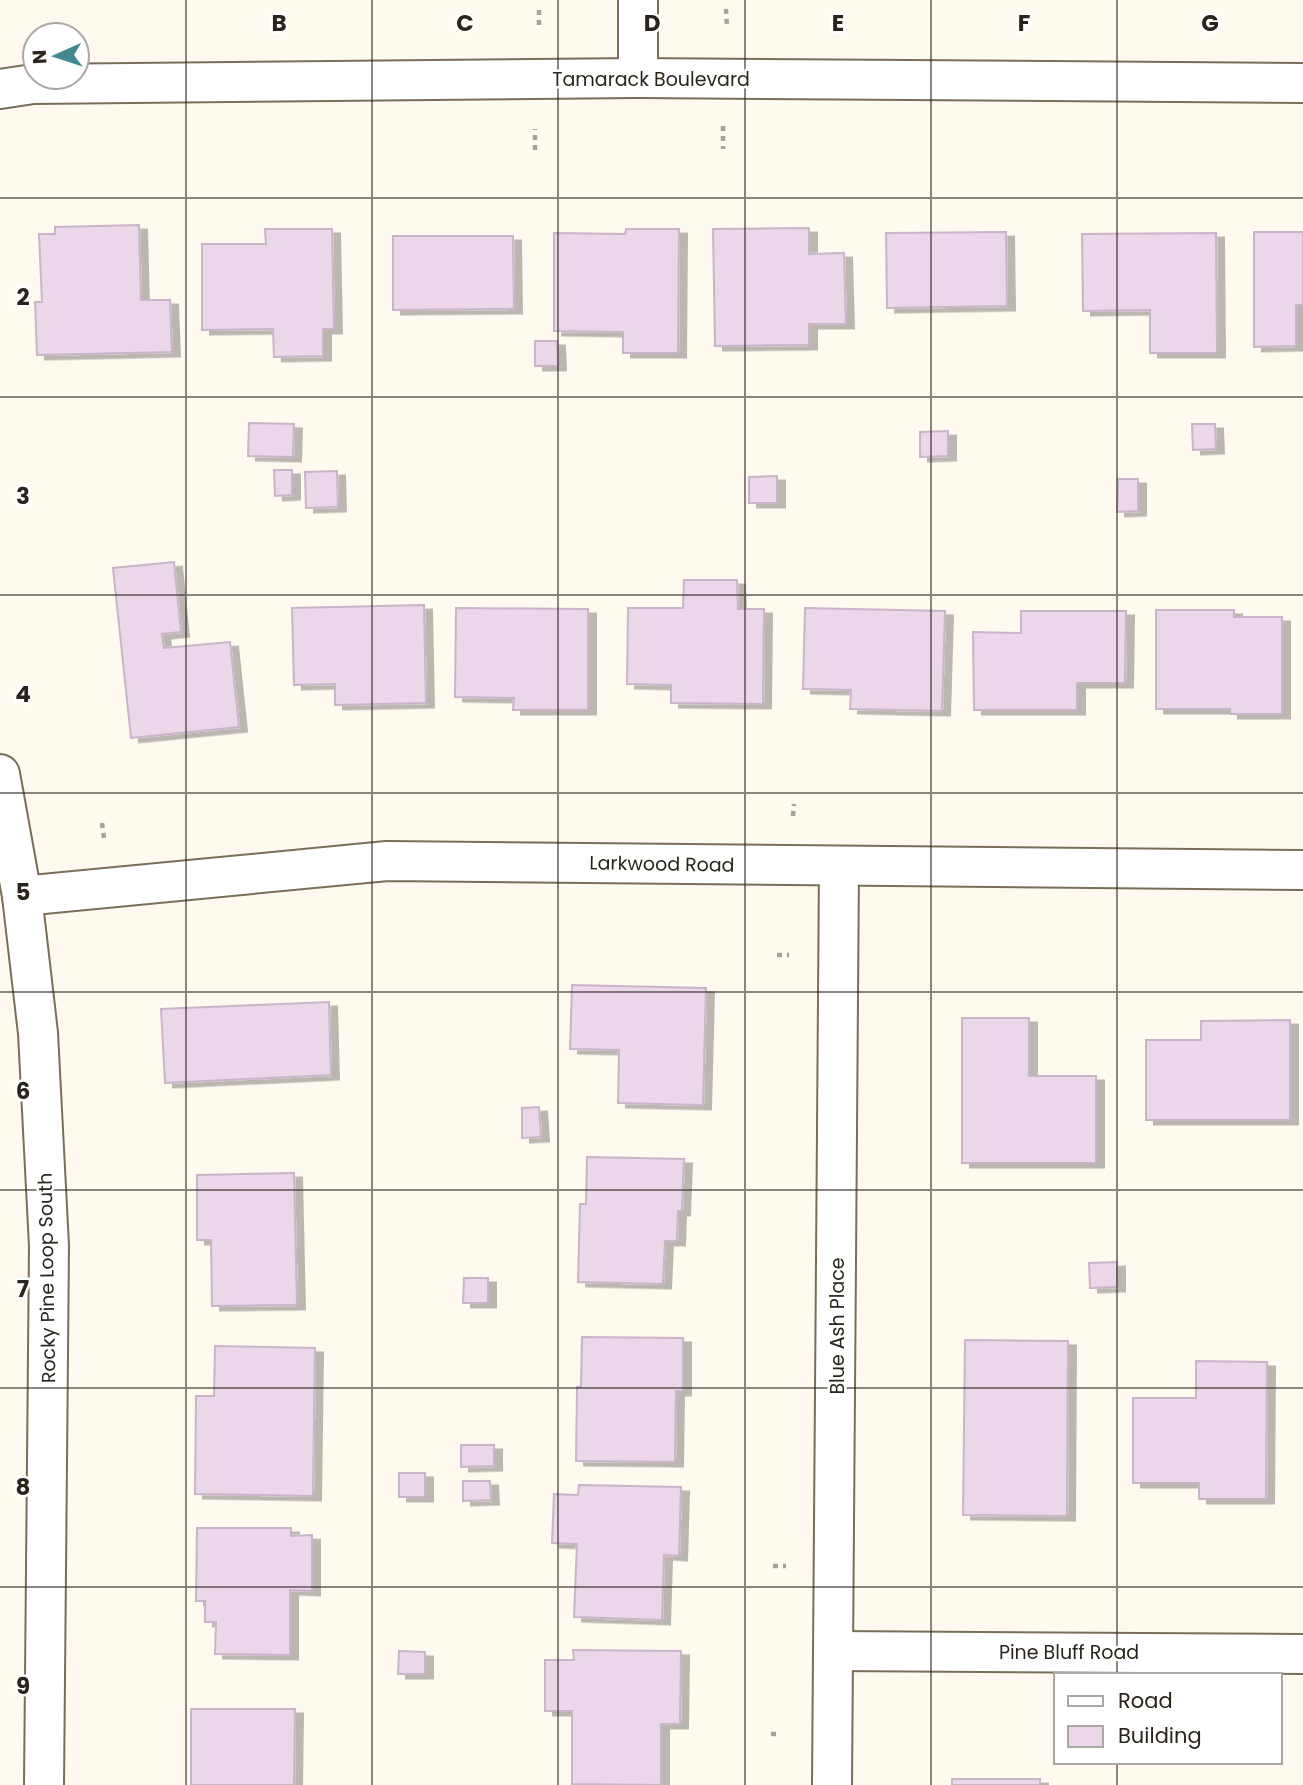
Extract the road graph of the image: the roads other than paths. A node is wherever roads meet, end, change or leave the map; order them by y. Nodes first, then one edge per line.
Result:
1 (638, 0) edge
2 (638, 78) junction
3 (1303, 83) edge
4 (0, 89) edge
5 (0, 774) edge
6 (839, 867) junction
7 (1303, 870) edge
8 (23, 896) junction
9 (834, 1651) junction
10 (1303, 1654) edge
11 (44, 1785) edge
12 (832, 1785) edge

1 - 2 street
2 - 3 street, Tamarack Boulevard
2 - 4 street, Tamarack Boulevard
5 - 8 street, Rocky Pine Loop South
6 - 7 street, Larkwood Road
6 - 8 street, Larkwood Road
6 - 9 street, Blue Ash Place
8 - 11 street, Rocky Pine Loop South
9 - 10 street, Pine Bluff Road
9 - 12 street, Blue Ash Place

